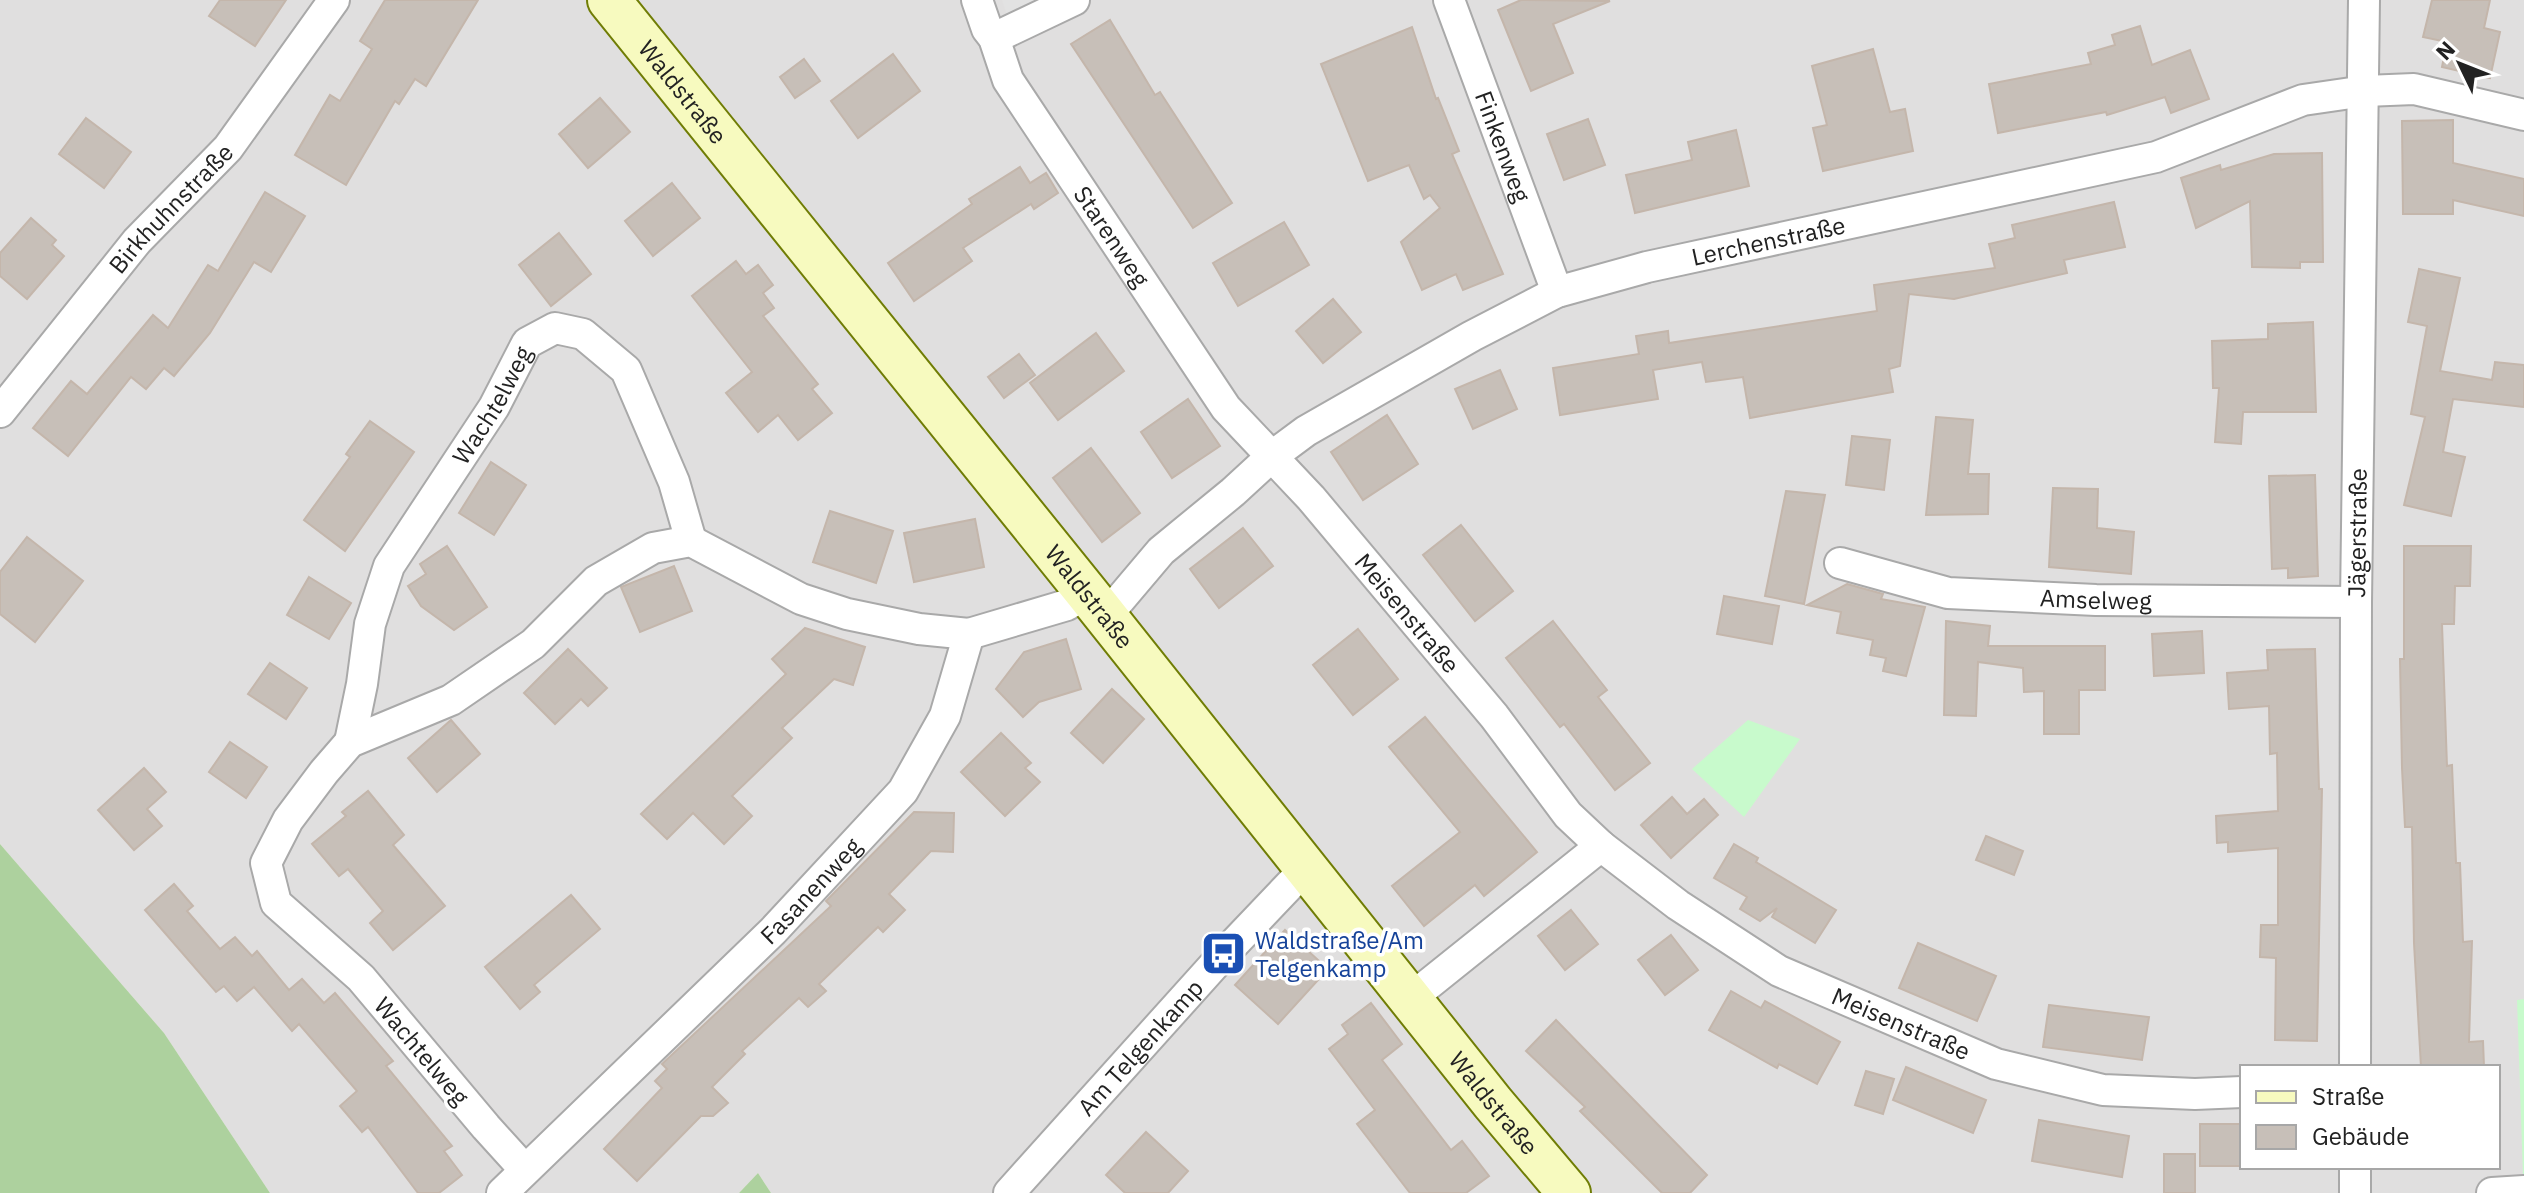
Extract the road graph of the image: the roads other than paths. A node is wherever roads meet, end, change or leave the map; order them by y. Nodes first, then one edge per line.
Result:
1 (334, 0) edge
2 (609, 0) edge
3 (977, 0) edge
4 (1074, 0) edge
5 (1449, 0) edge
6 (2364, 0) edge
7 (994, 38) junction
8 (2365, 91) junction
9 (2524, 115) edge
10 (1557, 292) junction
11 (0, 412) edge
12 (1271, 457) junction
13 (691, 541) junction
14 (1840, 563) dead end
15 (2356, 602) junction
16 (1096, 605) junction
17 (969, 634) junction
18 (350, 742) junction
19 (1601, 846) junction
20 (1306, 868) junction
21 (1410, 999) junction
22 (2355, 1065) edge
23 (2240, 1092) edge
24 (2355, 1169) edge
25 (525, 1170) junction
26 (2524, 1191) edge
27 (502, 1193) edge
28 (1009, 1193) edge
29 (1569, 1193) edge
30 (2355, 1193) edge
31 (2492, 1193) edge

1 - 11 street, Birkhuhnstraße
2 - 16 street, Waldstraße
3 - 7 street, Starenweg
4 - 7 street
5 - 10 street, Finkenweg
6 - 8 street, Jägerstraße
7 - 12 street, Starenweg
8 - 9 street, Lerchenstraße
8 - 10 street, Lerchenstraße
8 - 15 street, Jägerstraße
10 - 12 street, Lerchenstraße
12 - 16 street, Lerchenstraße
12 - 19 street, Meisenstraße
13 - 17 street
13 - 18 street, Wachtelweg
13 - 18 street, Wachtelweg
14 - 15 street, Amselweg
15 - 22 street, Jägerstraße
16 - 17 street
16 - 20 street, Waldstraße
17 - 25 street, Fasanenweg
18 - 25 street, Wachtelweg
19 - 21 street
19 - 23 street, Meisenstraße
20 - 21 street, Waldstraße
20 - 28 street, Am Telgenkamp
21 - 29 street, Waldstraße
24 - 30 street
25 - 27 street, Fasanenweg
26 - 31 street

